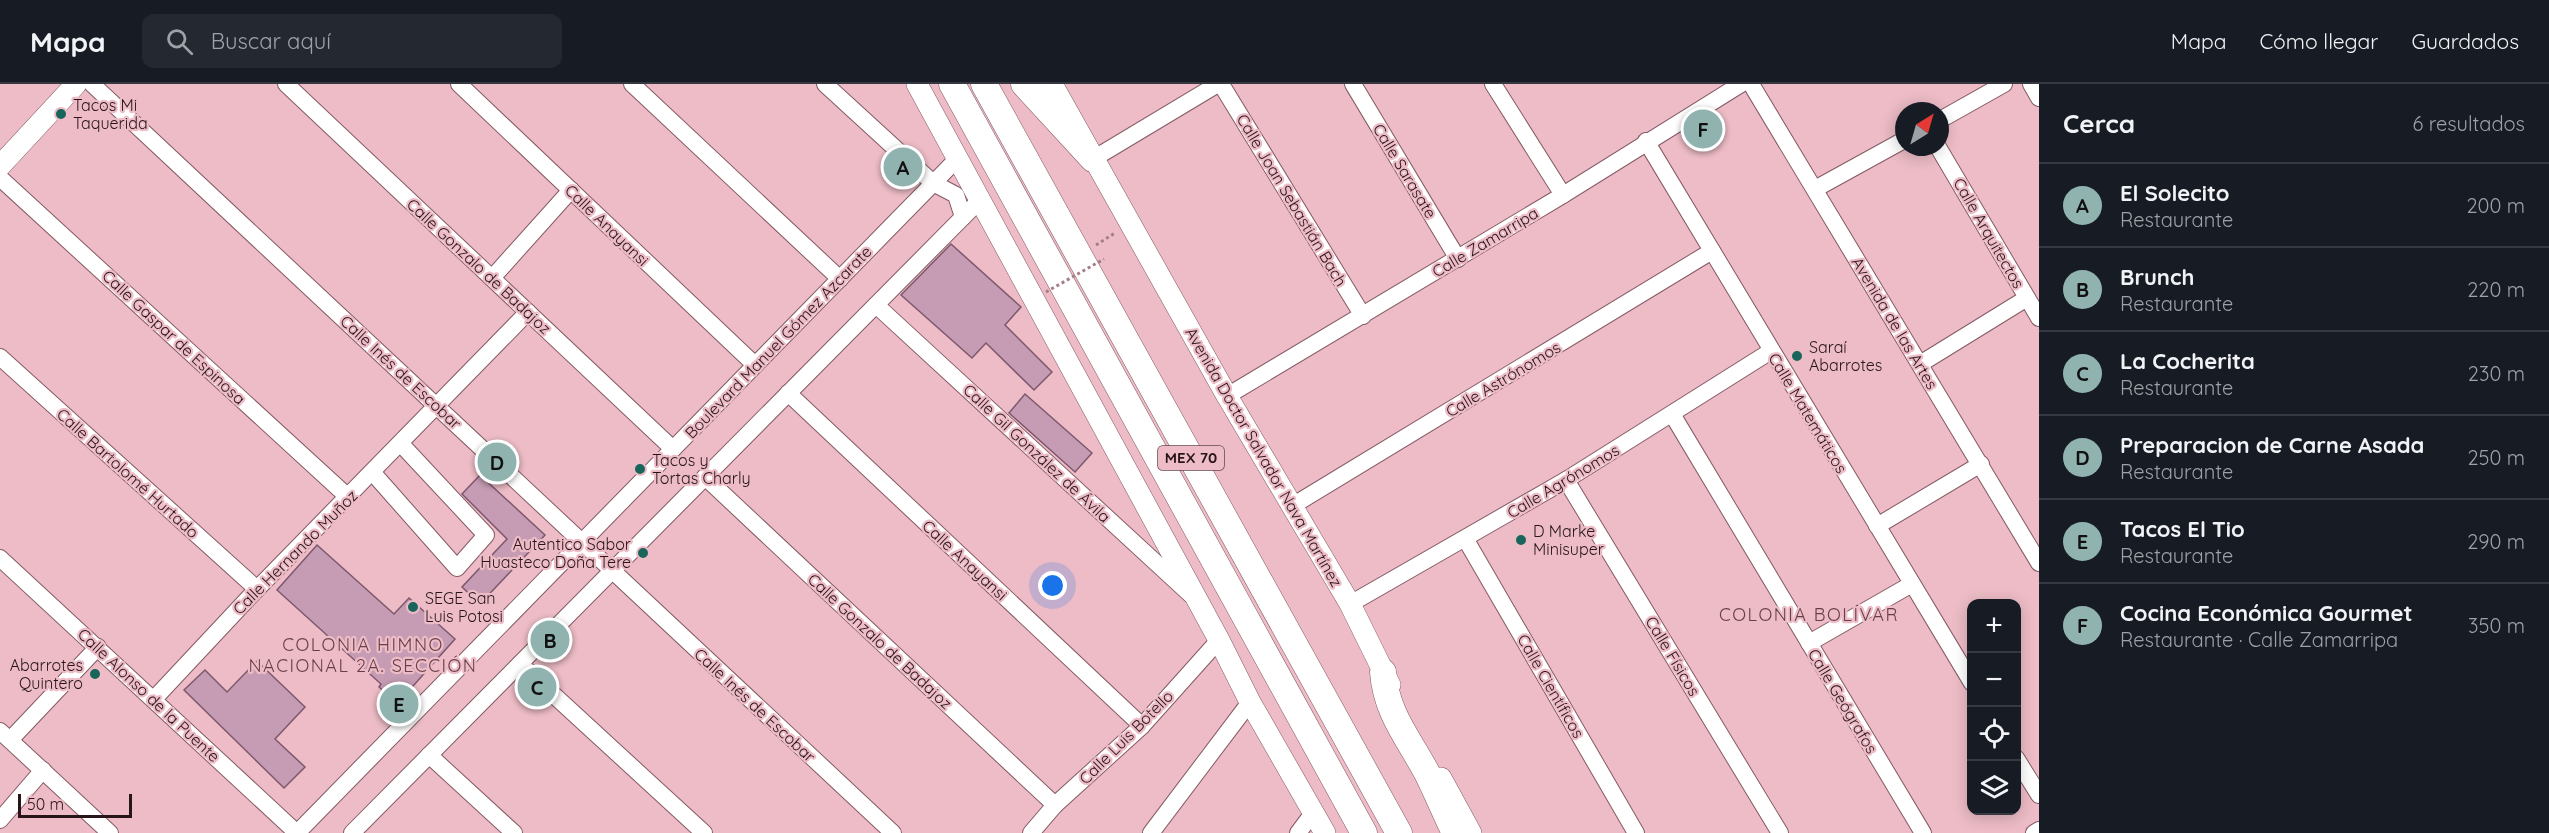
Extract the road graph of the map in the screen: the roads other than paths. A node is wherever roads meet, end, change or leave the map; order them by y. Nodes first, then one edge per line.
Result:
1 (76, 84) edge
2 (93, 84) edge
3 (286, 84) edge
4 (459, 84) edge
5 (632, 84) edge
6 (825, 84) edge
7 (917, 84) edge
8 (939, 84) edge
9 (952, 84) edge
10 (984, 84) edge
11 (1024, 84) edge
12 (1052, 84) edge
13 (1220, 84) edge
14 (1353, 84) edge
15 (1493, 84) edge
16 (1741, 84) edge
17 (1751, 84) edge
18 (2004, 84) edge
19 (2031, 84) edge
20 (2039, 98) edge
21 (1949, 115) edge
22 (1646, 141) junction
23 (1895, 145) edge
24 (1943, 156) edge
25 (957, 159) junction
26 (1094, 159) junction
27 (0, 166) edge
28 (0, 178) edge
29 (933, 183) junction
30 (1815, 189) junction
31 (571, 190) junction
32 (1563, 195) junction
33 (980, 200) junction
34 (1016, 202) junction
35 (963, 217) junction
36 (1712, 251) junction
37 (1458, 259) junction
38 (492, 278) junction
39 (840, 279) junction
40 (2027, 298) junction
41 (876, 305) junction
42 (528, 312) junction
43 (1363, 316) junction
44 (2039, 318) edge
45 (1771, 351) junction
46 (0, 357) edge
47 (1920, 364) junction
48 (755, 365) junction
49 (788, 393) junction
50 (1227, 396) junction
51 (437, 407) junction
52 (1672, 414) junction
53 (401, 444) junction
54 (673, 449) junction
55 (1981, 464) junction
56 (373, 473) junction
57 (705, 477) junction
58 (1566, 480) junction
59 (348, 497) junction
60 (1292, 506) junction
61 (1877, 526) junction
62 (1466, 540) junction
63 (582, 542) junction
64 (0, 558) edge
65 (2039, 563) edge
66 (612, 571) junction
67 (1912, 584) junction
68 (257, 589) junction
69 (1198, 602) junction
70 (1350, 604) junction
71 (1219, 640) junction
72 (1809, 644) junction
73 (98, 647) junction
74 (520, 664) junction
75 (1383, 672) junction
76 (1967, 676) edge
77 (154, 699) junction
78 (1250, 702) junction
79 (1142, 726) junction
80 (5, 735) edge
81 (429, 755) junction
82 (2018, 761) edge
83 (43, 770) junction
84 (2039, 795) edge
85 (1347, 802) junction
86 (1055, 805) junction
87 (1313, 813) junction
88 (0, 820) edge
89 (2039, 830) edge
90 (110, 833) edge
91 (297, 833) edge
92 (352, 833) edge
93 (514, 833) edge
94 (704, 833) edge
95 (892, 833) edge
96 (1031, 833) edge
97 (1152, 833) edge
98 (1298, 833) edge
99 (1325, 833) edge
100 (1355, 833) edge
101 (1364, 833) edge
102 (1399, 833) edge
103 (1455, 833) edge
104 (1472, 833) edge
105 (1636, 833) edge
106 (1780, 833) edge
107 (1923, 833) edge
108 (2034, 833) edge

1 - 27 main road
2 - 51 street, Calle Inés de Escobar
3 - 38 street, Calle Gonzalo de Badajoz
4 - 31 street, Calle Anayansi
5 - 39 street
6 - 29 street
7 - 25 main road
8 - 34 highway
9 - 34 highway, MEX 70
10 - 102 highway, MEX 70
11 - 26 highway
12 - 26 main road, Avenida Doctor Salvador Nava Martínez
13 - 26 street
13 - 43 street, Calle Joan Sebastián Bach
14 - 37 street, Calle Sarasate
15 - 32 street
16 - 22 street, Calle Zamarripa
17 - 30 street, Avenida de las Artes
18 - 21 street
19 - 20 street
22 - 32 street, Calle Zamarripa
22 - 36 street, Calle Matemáticos
23 - 30 street
24 - 40 street, Calle Arquitectos
25 - 29 street, Boulevard Manuel Gómez Azcarate
25 - 33 main road
26 - 50 main road, Avenida Doctor Salvador Nava Martínez
28 - 59 street, Calle Gaspar de Espinosa
29 - 35 street
29 - 39 street, Boulevard Manuel Gómez Azcarate
30 - 47 street, Avenida de las Artes
31 - 38 street
31 - 48 street, Calle Anayansi
32 - 37 street, Calle Zamarripa
33 - 35 street
33 - 69 main road
34 - 85 highway, MEX 70
35 - 41 street
36 - 45 street, Calle Matemáticos
36 - 60 street, Calle Astrónomos
37 - 43 street, Calle Zamarripa
38 - 42 street, Calle Gonzalo de Badajoz
39 - 48 street, Boulevard Manuel Gómez Azcarate
40 - 44 street, Calle Arquitectos
40 - 47 street
41 - 49 street
41 - 69 street, Calle Gil González de Ávila
42 - 51 street, Calle Hernando Muñoz
42 - 54 street, Calle Gonzalo de Badajoz
43 - 50 street, Calle Zamarripa
45 - 52 street, Calle Agrónomos
45 - 61 street, Calle Matemáticos
46 - 68 street, Calle Bartolomé Hurtado
47 - 55 street, Avenida de las Artes
48 - 54 street, Boulevard Manuel Gómez Azcarate
49 - 57 street
49 - 79 street, Calle Anayansi
50 - 60 main road, Avenida Doctor Salvador Nava Martínez
51 - 53 street, Calle Hernando Muñoz
51 - 63 street, Calle Inés de Escobar
52 - 58 street, Calle Agrónomos
52 - 72 street, Calle Geógrafos
53 - 56 street, Calle Hernando Muñoz
53 - 56 street
54 - 63 street, Boulevard Manuel Gómez Azcarate
55 - 61 street
55 - 65 street, Avenida de las Artes
56 - 59 street, Calle Hernando Muñoz
57 - 66 street
57 - 86 street, Calle Gonzalo de Badajoz
58 - 62 street, Calle Agrónomos
58 - 106 street, Calle Físicos
59 - 68 street, Calle Hernando Muñoz
60 - 70 main road, Avenida Doctor Salvador Nava Martínez
61 - 67 street, Calle Matemáticos
62 - 70 street, Calle Agrónomos
62 - 105 street, Calle Científicos
63 - 66 street, Calle Inés de Escobar
63 - 91 street, Boulevard Manuel Gómez Azcarate
64 - 73 street, Calle Alonso de la Puente
66 - 74 street
66 - 95 street, Calle Inés de Escobar
67 - 72 street
67 - 76 street, Calle Matemáticos
68 - 77 street, Calle Hernando Muñoz
69 - 71 main road
70 - 75 main road, Avenida Doctor Salvador Nava Martínez
71 - 78 main road
71 - 79 street, Calle Luis Botello
72 - 107 street, Calle Geógrafos
73 - 77 street, Calle Alonso de la Puente
73 - 80 street
74 - 81 street
74 - 94 street
75 - 103 highway
75 - 104 main road, Avenida Doctor Salvador Nava Martínez
77 - 91 street, Calle Alonso de la Puente
78 - 87 main road
78 - 97 street
79 - 86 street, Calle Luis Botello
80 - 83 street
81 - 92 street
81 - 93 street
82 - 84 street
83 - 88 street
83 - 90 street
85 - 100 highway
85 - 101 highway, MEX 70
86 - 96 street, Calle Luis Botello
87 - 98 street
87 - 99 main road
89 - 108 street

